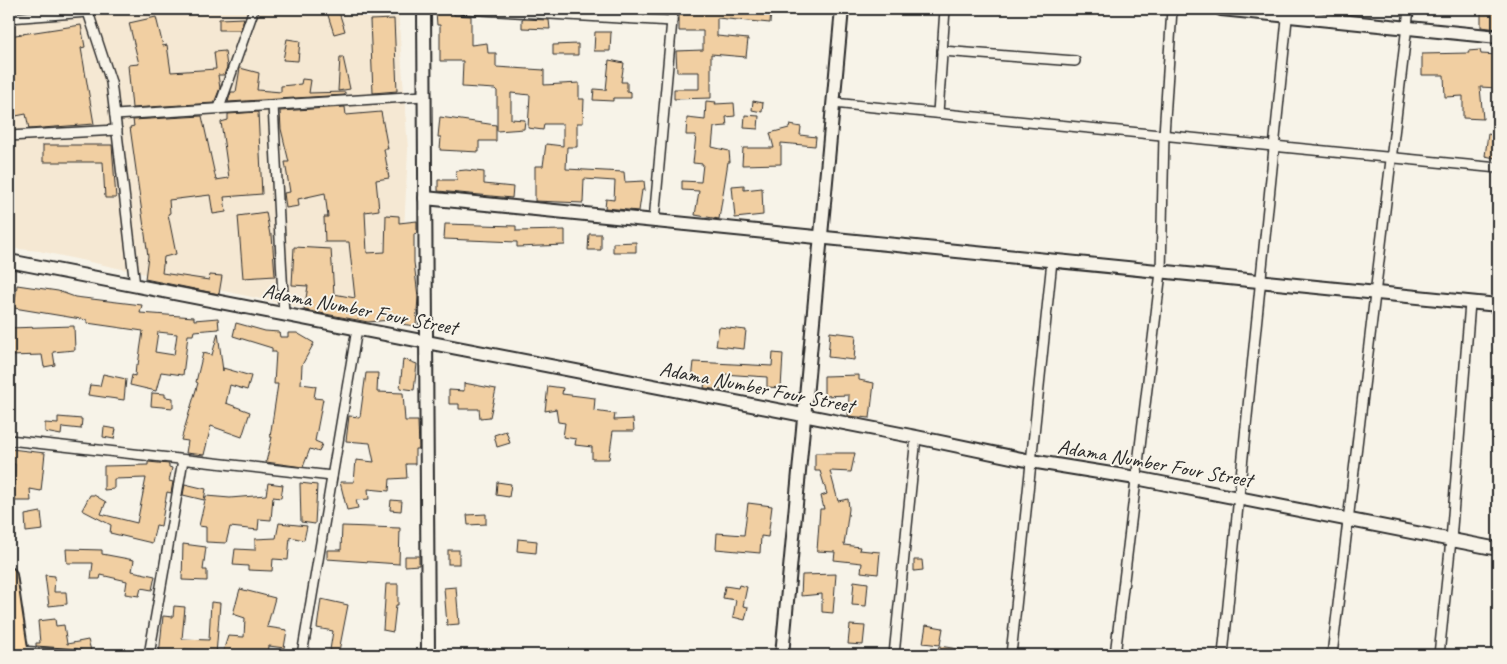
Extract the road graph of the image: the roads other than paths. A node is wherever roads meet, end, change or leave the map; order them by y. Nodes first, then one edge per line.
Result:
1 (254, 9) edge
2 (424, 9) edge
3 (463, 9) edge
4 (673, 9) edge
5 (842, 9) edge
6 (945, 9) edge
7 (1172, 9) edge
8 (1220, 9) edge
9 (1409, 9) edge
10 (88, 10) edge
11 (543, 11) edge
12 (1288, 12) edge
13 (9, 18) edge
14 (672, 21) junction
15 (1407, 28) junction
16 (1498, 37) edge
17 (942, 51) junction
18 (1075, 61) dead end
19 (424, 96) junction
20 (833, 103) junction
21 (273, 105) junction
22 (219, 108) junction
23 (938, 113) junction
24 (115, 115) junction
25 (117, 130) junction
26 (1164, 135) junction
27 (9, 136) edge
28 (1274, 146) junction
29 (1391, 157) junction
30 (1498, 168) edge
31 (425, 198) junction
32 (654, 221) junction
33 (820, 238) junction
34 (9, 261) edge
35 (1052, 261) junction
36 (1160, 272) junction
37 (1260, 282) junction
38 (135, 286) junction
39 (1375, 293) junction
40 (1470, 303) junction
41 (1498, 305) edge
42 (284, 315) junction
43 (357, 329) junction
44 (427, 342) junction
45 (804, 417) junction
46 (916, 437) junction
47 (9, 440) edge
48 (183, 460) junction
49 (1031, 461) junction
50 (332, 476) junction
51 (1136, 478) junction
52 (1238, 499) junction
53 (1348, 519) junction
54 (1451, 540) junction
55 (1498, 549) edge
56 (9, 575) edge
57 (20, 653) edge
58 (78, 655) edge
59 (149, 655) edge
60 (302, 655) edge
61 (428, 655) edge
62 (782, 655) edge
63 (894, 655) edge
64 (1011, 655) edge
65 (1115, 655) edge
66 (1223, 655) edge
67 (1332, 655) edge
68 (1439, 655) edge

1 - 22 street
2 - 19 street
3 - 11 street
4 - 14 street
5 - 20 street
6 - 17 street
7 - 26 street
8 - 12 street
9 - 15 street
10 - 13 street
10 - 24 street
11 - 14 street
12 - 15 street
12 - 28 street
14 - 32 street
15 - 16 street
15 - 29 street
17 - 18 street
17 - 23 street
19 - 21 street
19 - 31 street
20 - 23 street
20 - 33 street
21 - 22 street
21 - 42 street
22 - 24 street
23 - 26 street
24 - 25 street
25 - 27 street
25 - 38 street
26 - 28 street
26 - 36 street
28 - 29 street
28 - 37 street
29 - 30 street
29 - 39 street
31 - 32 street
31 - 44 street
32 - 33 street
33 - 35 street
33 - 45 street
34 - 38 street, Adama Number Four Street
35 - 36 street
35 - 49 street
36 - 37 street
36 - 51 street
37 - 39 street
37 - 52 street
38 - 42 street, Adama Number Four Street
39 - 40 street
39 - 53 street
40 - 41 street
40 - 54 street
42 - 43 street, Adama Number Four Street
43 - 44 street, Adama Number Four Street
43 - 50 street
44 - 45 street, Adama Number Four Street
44 - 61 street
45 - 46 street, Adama Number Four Street
45 - 62 street
46 - 49 street, Adama Number Four Street
46 - 63 street
47 - 48 street
48 - 50 street
48 - 59 street
49 - 51 street, Adama Number Four Street
49 - 64 street
50 - 60 street
51 - 52 street, Adama Number Four Street
51 - 65 street
52 - 53 street, Adama Number Four Street
52 - 66 street
53 - 54 street, Adama Number Four Street
53 - 67 street
54 - 55 street, Adama Number Four Street
54 - 68 street
56 - 57 main road
57 - 58 street

